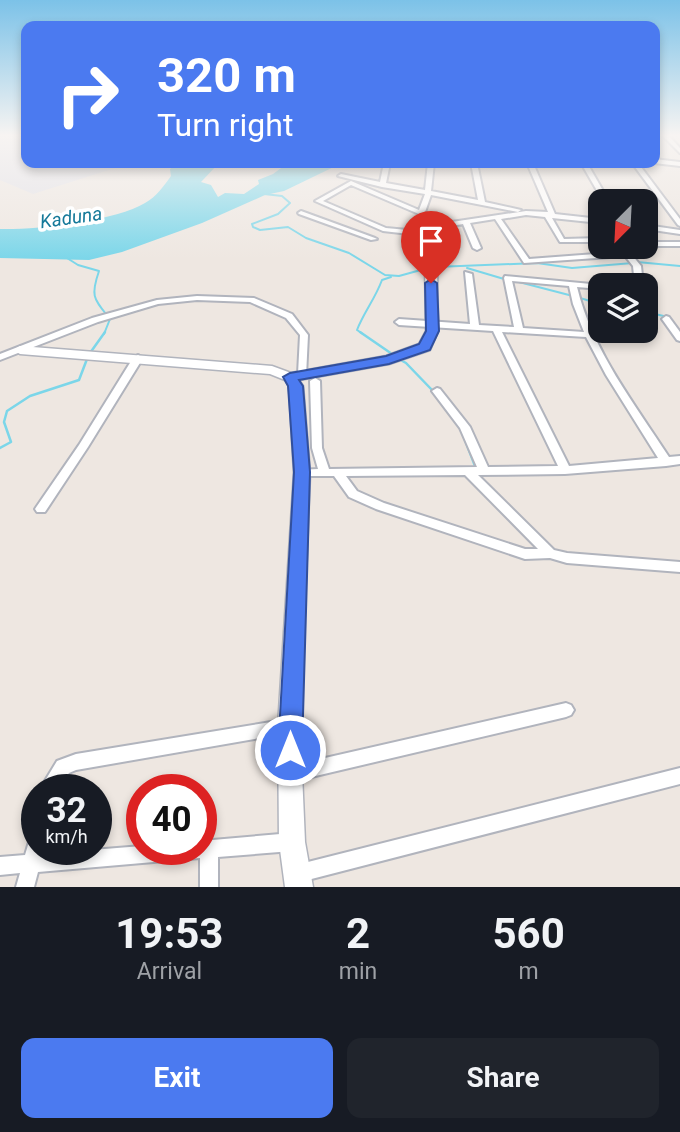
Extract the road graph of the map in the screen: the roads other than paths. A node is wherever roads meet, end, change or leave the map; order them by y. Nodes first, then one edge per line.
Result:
1 (347, 177) edge
2 (384, 177) edge
3 (430, 177) edge
4 (477, 177) edge
5 (536, 177) edge
6 (646, 177) edge
7 (382, 185) junction
8 (428, 194) junction
9 (482, 203) junction
10 (531, 212) junction
11 (301, 213) dead end
12 (421, 213) junction
13 (550, 215) junction
14 (497, 217) junction
15 (588, 220) edge
16 (466, 223) junction
17 (680, 224) edge
18 (444, 225) junction
19 (658, 229) edge
20 (385, 230) junction
21 (680, 232) edge
22 (429, 234) junction
23 (588, 240) edge
24 (658, 244) edge
25 (680, 244) edge
26 (477, 248) dead end
27 (588, 257) edge
28 (432, 268) joint
29 (468, 274) dead end
30 (572, 284) junction
31 (588, 286) edge
32 (666, 319) dead end
33 (399, 323) dead end
34 (432, 325) junction
35 (475, 327) junction
36 (496, 328) junction
37 (519, 329) junction
38 (588, 331) edge
39 (588, 335) edge
40 (680, 338) edge
41 (595, 343) edge
42 (20, 350) junction
43 (0, 357) edge
44 (138, 358) junction
45 (303, 378) junction
46 (437, 391) dead end
47 (680, 460) edge
48 (666, 462) junction
49 (565, 470) junction
50 (468, 471) junction
51 (484, 471) junction
52 (302, 472) junction
53 (330, 472) junction
54 (41, 509) dead end
55 (550, 554) junction
56 (680, 567) edge
57 (566, 710) dead end
58 (289, 726) junction
59 (58, 774) edge
60 (290, 774) junction
61 (680, 776) edge
62 (292, 842) junction
63 (217, 848) edge
64 (32, 865) joint
65 (209, 865) edge
66 (0, 866) edge
67 (297, 881) edge
68 (25, 887) edge
69 (209, 887) edge

1 - 7 street
2 - 7 street
3 - 8 street
4 - 9 street
5 - 13 street
6 - 17 street
7 - 8 street
8 - 9 street
8 - 12 street
9 - 10 street
10 - 13 street
10 - 14 street
11 - 20 street
12 - 18 street
12 - 20 street
13 - 15 street
13 - 23 street
14 - 16 street
14 - 27 street
16 - 18 street
16 - 26 street
18 - 22 street
19 - 21 street
20 - 22 street
22 - 28 street
24 - 25 street
28 - 34 street
29 - 35 street
30 - 31 street
30 - 37 street
30 - 38 street
32 - 40 street
33 - 34 street
34 - 35 street
34 - 45 street
35 - 36 street
36 - 37 street
36 - 49 street
37 - 39 street
41 - 48 street
42 - 43 street
42 - 44 street
42 - 45 street
44 - 45 street
44 - 54 street
45 - 52 street
45 - 53 street
46 - 51 street
47 - 48 street
48 - 49 street
49 - 51 street
50 - 51 street
50 - 53 street
50 - 55 street
52 - 53 street
52 - 58 street
53 - 55 street
55 - 56 street
57 - 60 street
58 - 59 street
58 - 60 street
60 - 62 street
61 - 67 street
62 - 63 street
62 - 67 street
64 - 66 street
64 - 68 street
65 - 69 street

